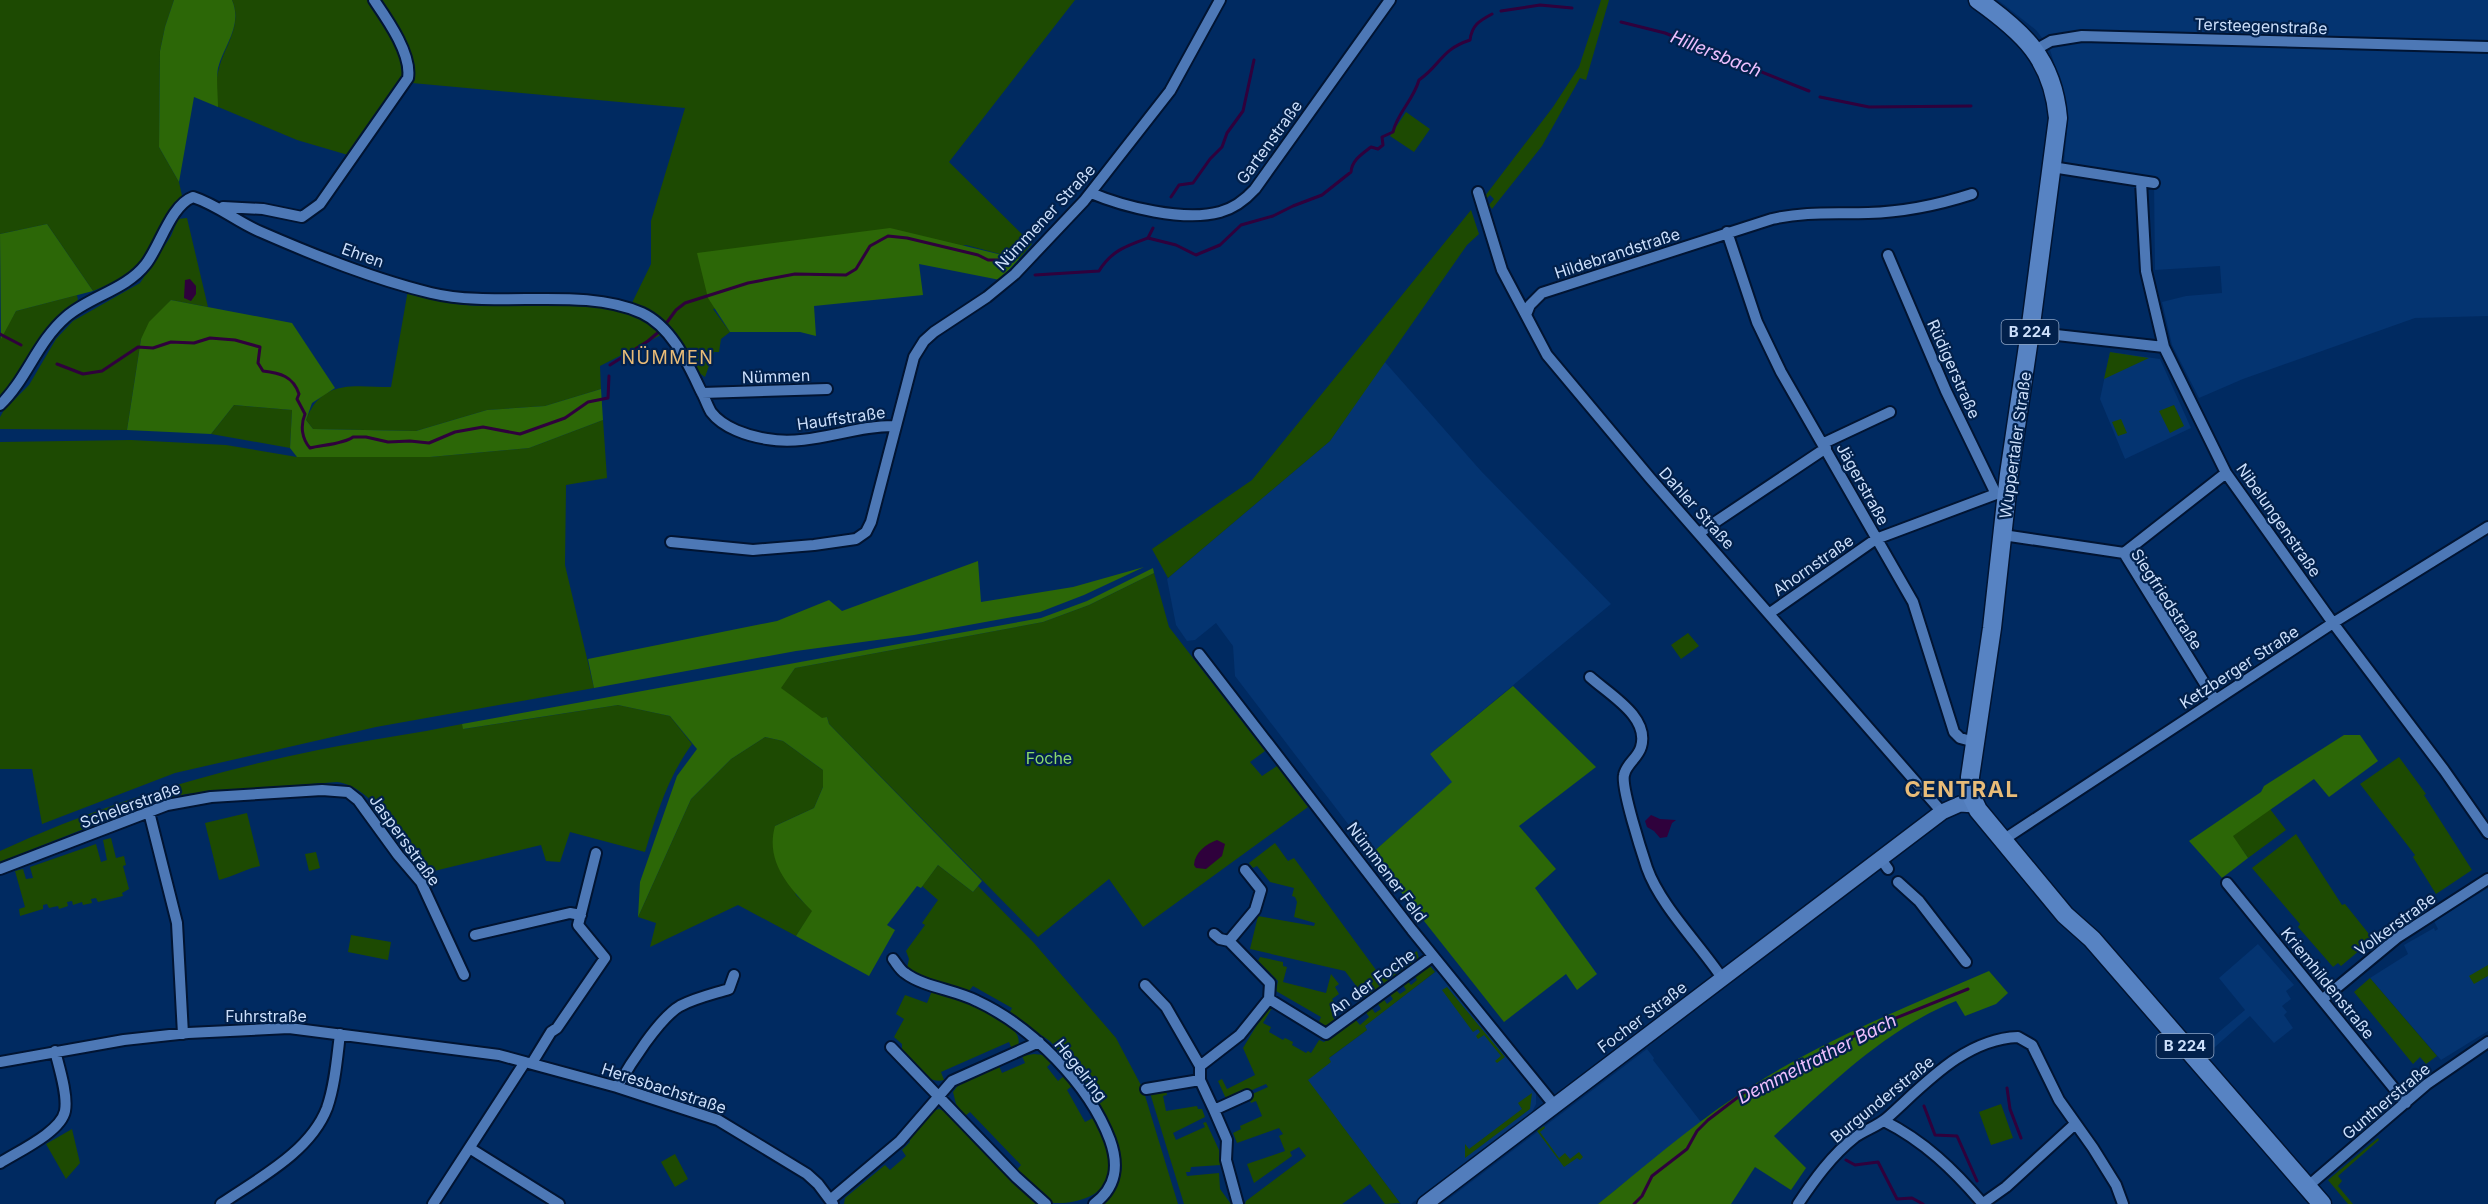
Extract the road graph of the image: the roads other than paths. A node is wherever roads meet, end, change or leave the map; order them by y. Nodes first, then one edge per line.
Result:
1 (374, 0) edge
2 (1220, 0) edge
3 (1390, 0) edge
4 (1978, 0) edge
5 (2488, 47) edge
6 (2035, 50) junction
7 (2052, 166) junction
8 (2141, 182) junction
9 (2154, 183) dead end
10 (1478, 192) dead end
11 (1090, 193) junction
12 (1972, 194) dead end
13 (219, 207) junction
14 (1727, 232) junction
15 (1888, 255) dead end
16 (1526, 315) junction
17 (2030, 332) junction
18 (2164, 348) junction
19 (827, 389) dead end
20 (702, 393) junction
21 (0, 405) edge
22 (1890, 412) dead end
23 (897, 426) junction
24 (1825, 446) junction
25 (2226, 473) junction
26 (2001, 494) junction
27 (2488, 527) edge
28 (1699, 533) junction
29 (2003, 535) junction
30 (1876, 540) junction
31 (671, 542) dead end
32 (2124, 553) junction
33 (1770, 613) junction
34 (2333, 623) junction
35 (1198, 654) dead end
36 (1590, 677) dead end
37 (2215, 700) junction
38 (1975, 742) junction
39 (1970, 777) junction
40 (348, 792) joint
41 (1983, 809) junction
42 (1946, 810) junction
43 (149, 812) junction
44 (2016, 832) junction
45 (2488, 833) edge
46 (596, 854) dead end
47 (0, 869) edge
48 (1245, 870) dead end
49 (2488, 879) edge
50 (1898, 882) dead end
51 (2227, 883) dead end
52 (581, 915) junction
53 (1215, 934) dead end
54 (475, 935) dead end
55 (2092, 939) junction
56 (1229, 941) junction
57 (1433, 956) junction
58 (893, 959) dead end
59 (1966, 962) dead end
60 (464, 975) dead end
61 (734, 975) dead end
62 (1722, 978) junction
63 (1145, 985) dead end
64 (1269, 999) junction
65 (2323, 999) junction
66 (183, 1034) junction
67 (340, 1034) junction
68 (1039, 1042) junction
69 (2488, 1042) edge
70 (891, 1047) dead end
71 (55, 1051) junction
72 (0, 1062) edge
73 (529, 1062) junction
74 (1200, 1066) junction
75 (1200, 1080) junction
76 (617, 1087) junction
77 (1146, 1089) dead end
78 (939, 1094) junction
79 (1247, 1095) dead end
80 (2406, 1103) junction
81 (1555, 1106) junction
82 (1214, 1110) junction
83 (1884, 1121) junction
84 (2075, 1124) junction
85 (471, 1149) junction
86 (0, 1163) edge
87 (2307, 1187) junction
88 (831, 1202) edge
89 (222, 1204) edge
90 (433, 1204) edge
91 (559, 1204) edge
92 (1046, 1204) edge
93 (1094, 1204) edge
94 (1238, 1204) edge
95 (1425, 1204) edge
96 (1798, 1204) edge
97 (1982, 1204) edge
98 (2123, 1204) edge
99 (2322, 1204) edge

1 - 13 street
2 - 11 street, Nümmener Straße
3 - 11 street, Gartenstraße
4 - 6 main road, Wuppertaler Straße / B 224
5 - 6 street, Tersteegenstraße
6 - 7 main road, Wuppertaler Straße / B 224
7 - 8 street
7 - 17 main road, Wuppertaler Straße / B 224
8 - 9 street
8 - 18 street, Nibelungenstraße
10 - 16 street, Dahler Straße
11 - 23 street, Nümmener Straße
12 - 14 street
13 - 20 street, Ehren
13 - 21 street
14 - 16 street, Hildebrandstraße
14 - 24 street, Jägerstraße
15 - 26 street, Rüdigerstraße
16 - 28 street, Dahler Straße
17 - 18 street
17 - 26 main road, Wuppertaler Straße / B 224
18 - 25 street, Nibelungenstraße
19 - 20 street, Nümmen
20 - 23 street, Hauffstraße
22 - 24 street
23 - 31 street, Nümmener Straße
24 - 28 street
24 - 30 street, Jägerstraße
25 - 32 street
25 - 34 street, Nibelungenstraße
26 - 29 main road, Wuppertaler Straße / B 224
26 - 30 street, Ahornstraße
27 - 34 street, Ketzberger Straße
28 - 33 street, Dahler Straße
29 - 32 street, Siegfriedstraße
29 - 38 main road, Wuppertaler Straße / B 224
30 - 33 street, Ahornstraße
30 - 38 street, Jägerstraße
32 - 37 street, Siegfriedstraße
33 - 42 street, Dahler Straße
34 - 37 street, Ketzberger Straße
34 - 45 street, Nibelungenstraße
35 - 57 street, Nümmener Feld
36 - 62 street
37 - 44 street, Ketzberger Straße
38 - 39 main road, Wuppertaler Straße / B 224
39 - 41 main road, B 224
39 - 42 main road, Focher Straße
40 - 43 street, Schelerstraße
40 - 60 street, Jaspersstraße
41 - 42 main road
41 - 44 main road, B 224
41 - 55 main road, B 224
42 - 62 main road, Focher Straße
43 - 47 street, Schelerstraße
43 - 66 street
44 - 55 main road, B 224
46 - 52 street
48 - 56 street
49 - 65 street, Volkerstraße
50 - 59 street
51 - 65 street, Kriemhildenstraße
52 - 54 street
52 - 73 street
53 - 56 street
55 - 87 main road, B 224
56 - 64 street
57 - 64 street, An der Foche
57 - 81 street, Nümmener Feld
58 - 68 street, Hegelring
61 - 76 street
62 - 81 main road, Focher Straße
63 - 74 street
64 - 74 street
65 - 80 street, Kriemhildenstraße
66 - 67 street, Fuhrstraße
66 - 71 street, Fuhrstraße
67 - 73 street, Fuhrstraße
67 - 89 street
68 - 78 street
68 - 93 street, Hegelring
69 - 80 street, Guntherstraße
70 - 78 street
71 - 72 street, Fuhrstraße
71 - 86 street
73 - 76 street, Heresbachstraße
73 - 85 street
74 - 75 street
75 - 77 street
75 - 82 street
76 - 88 street, Heresbachstraße
78 - 88 street
78 - 92 street
79 - 82 street
80 - 87 street, Guntherstraße
81 - 95 main road, Focher Straße
82 - 94 street
83 - 84 street, Burgunderstraße
83 - 96 street, Burgunderstraße
83 - 97 street
84 - 97 street
84 - 98 street, Burgunderstraße
85 - 90 street
85 - 91 street
87 - 99 main road, B 224

